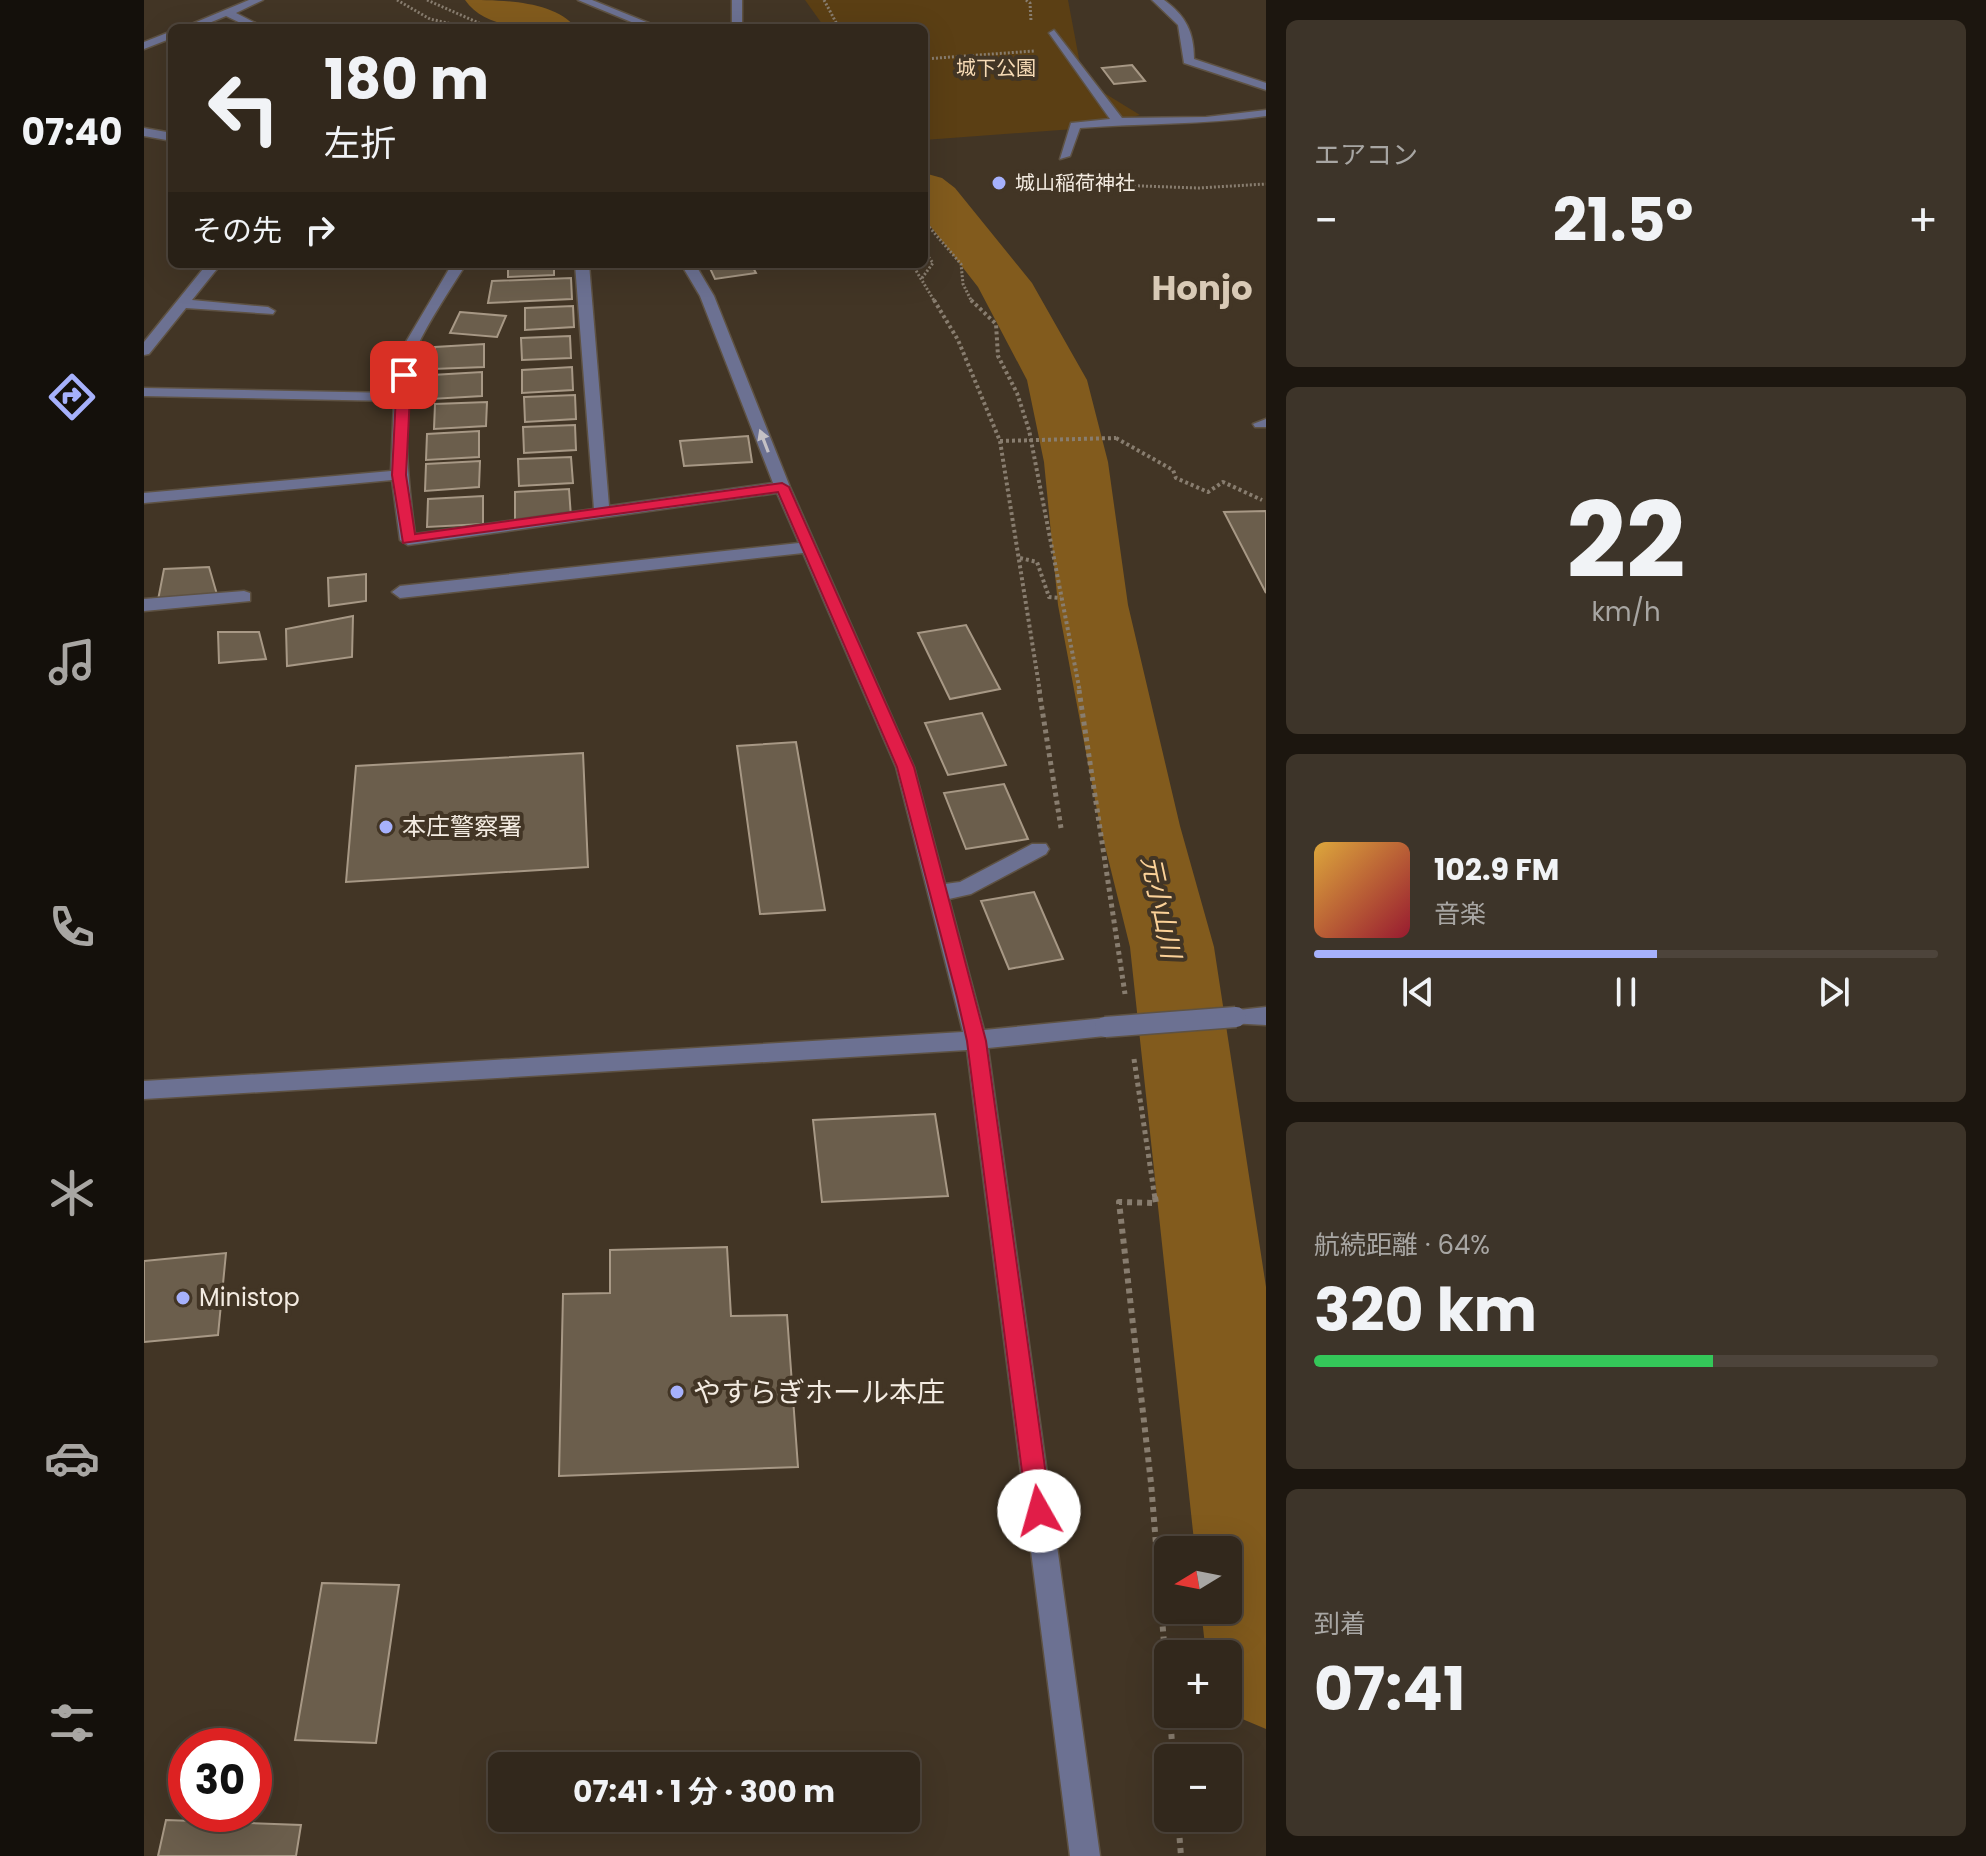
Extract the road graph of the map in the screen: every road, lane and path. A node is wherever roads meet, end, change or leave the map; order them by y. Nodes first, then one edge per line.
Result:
1 (258, 0) edge
2 (397, 0) edge
3 (427, 0) edge
4 (737, 0) edge
5 (824, 0) edge
6 (1157, 0) edge
7 (590, 1) edge
8 (226, 12) junction
9 (197, 24) edge
10 (252, 24) edge
11 (452, 24) edge
12 (481, 24) edge
13 (646, 24) edge
14 (737, 24) edge
15 (837, 24) edge
16 (1054, 33) dead end
17 (168, 36) edge
18 (144, 46) edge
19 (1034, 52) dead end
20 (928, 59) edge
21 (1266, 87) edge
22 (1266, 113) edge
23 (1118, 121) junction
24 (144, 132) edge
25 (168, 136) edge
26 (1064, 156) dead end
27 (1086, 184) dead end
28 (1266, 184) edge
29 (928, 226) edge
30 (928, 256) edge
31 (211, 268) edge
32 (457, 268) edge
33 (582, 268) edge
34 (690, 268) edge
35 (915, 268) edge
36 (922, 278) junction
37 (180, 303) junction
38 (268, 311) dead end
39 (144, 351) edge
40 (144, 392) edge
41 (401, 397) junction
42 (1000, 441) junction
43 (399, 475) junction
44 (782, 487) junction
45 (144, 498) edge
46 (1262, 500) dead end
47 (602, 514) junction
48 (809, 547) junction
49 (1020, 558) junction
50 (400, 592) dead end
51 (244, 597) dead end
52 (1061, 598) junction
53 (144, 605) edge
54 (1039, 849) joint
55 (940, 893) junction
56 (1126, 1006) dead end
57 (1266, 1016) edge
58 (976, 1041) junction
59 (1133, 1051) dead end
60 (144, 1090) edge
61 (1164, 1640) edge
62 (1179, 1832) edge
63 (1085, 1856) edge
64 (1181, 1856) edge

1 - 8 street
2 - 11 path
3 - 12 path
4 - 14 street
5 - 15 path
6 - 21 street
7 - 13 street
8 - 9 street
8 - 10 street
16 - 23 street
17 - 18 street
19 - 20 path
22 - 23 street
23 - 26 street
24 - 25 street
27 - 28 path
29 - 52 path
30 - 36 path
31 - 37 street
32 - 41 street
33 - 47 street
44 -> 34 street
35 - 36 path
36 - 42 path
37 - 38 street
37 - 39 street
40 - 41 street
41 - 43 street
42 - 46 path, bridge
42 - 49 path
43 - 45 street
43 - 47 street
44 - 47 street
44 - 48 street
48 - 50 street
48 - 55 street
49 - 52 path
49 - 54 path
51 - 53 street
52 - 56 path
54 - 55 street
55 - 58 street
57 - 58 street, bridge
58 - 60 street
58 - 63 street
59 - 61 path
62 - 64 path

